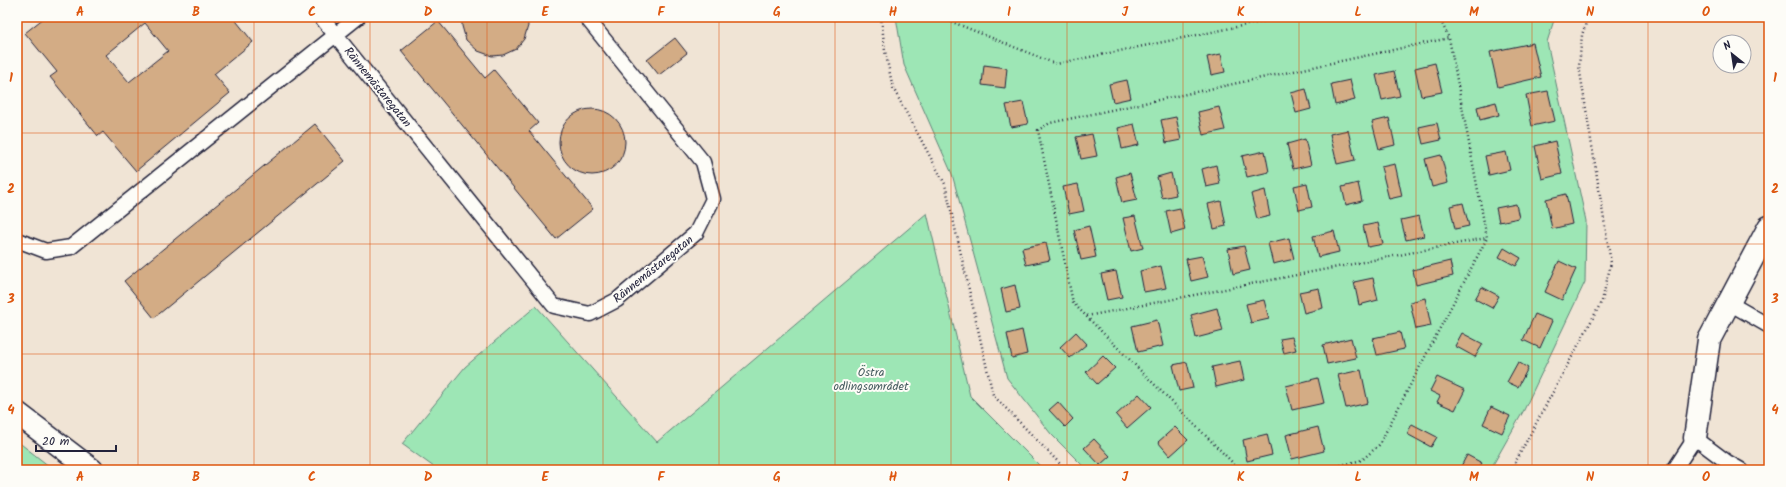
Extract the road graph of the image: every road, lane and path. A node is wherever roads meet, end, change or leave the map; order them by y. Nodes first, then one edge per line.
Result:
1 (321, 17) edge
2 (358, 17) edge
3 (586, 17) edge
4 (881, 17) edge
5 (940, 17) edge
6 (1285, 17) edge
7 (1438, 17) edge
8 (1588, 17) edge
9 (336, 35) junction
10 (1449, 38) junction
11 (1769, 227) edge
12 (1487, 238) junction
13 (17, 240) edge
14 (1729, 303) junction
15 (1087, 316) junction
16 (1769, 326) edge
17 (17, 413) edge
18 (1695, 438) junction
19 (92, 470) edge
20 (1066, 470) edge
21 (1240, 470) edge
22 (1321, 470) edge
23 (1510, 470) edge
24 (1674, 470) edge
25 (1741, 470) edge

1 - 9 lane, Rännemästaregatan
2 - 9 lane, Rännemästaregatan
3 - 9 lane, Rännemästaregatan
4 - 20 path
5 - 6 path
7 - 10 path
8 - 23 path
9 - 13 lane, Rännemästaregatan
10 - 12 path
10 - 15 path
11 - 14 main road
12 - 15 path
12 - 22 path
14 - 16 lane
14 - 18 main road
15 - 21 path
17 - 19 main road
18 - 24 lane
18 - 25 lane

